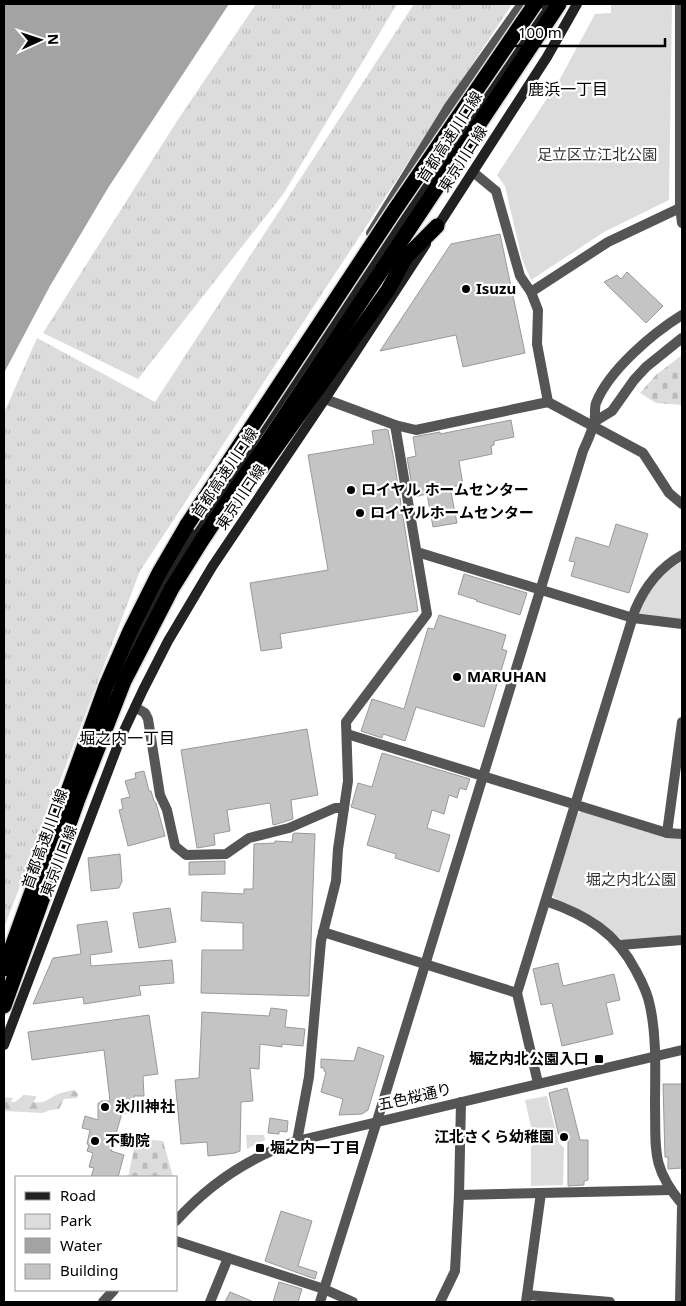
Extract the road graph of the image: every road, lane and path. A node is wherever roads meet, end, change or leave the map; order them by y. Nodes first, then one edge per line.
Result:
1 (524, 4) edge
2 (535, 4) edge
3 (542, 4) edge
4 (546, 4) edge
5 (560, 4) edge
6 (577, 4) edge
7 (680, 4) edge
8 (526, 24) junction
9 (682, 25) edge
10 (473, 172) junction
11 (681, 207) edge
12 (682, 222) edge
13 (437, 226) junction
14 (531, 292) junction
15 (682, 315) edge
16 (682, 338) edge
17 (325, 399) junction
18 (548, 402) junction
19 (593, 424) junction
20 (395, 425) junction
21 (256, 436) junction
22 (682, 504) edge
23 (187, 525) junction
24 (417, 552) junction
25 (682, 555) edge
26 (541, 590) junction
27 (633, 618) junction
28 (682, 624) edge
29 (144, 640) junction
30 (135, 706) junction
31 (682, 722) edge
32 (347, 734) junction
33 (483, 776) junction
34 (575, 805) junction
35 (344, 808) junction
36 (667, 833) junction
37 (682, 834) edge
38 (546, 901) junction
39 (323, 932) junction
40 (682, 940) edge
41 (620, 945) junction
42 (425, 964) junction
43 (4, 969) edge
44 (4, 985) edge
45 (517, 993) junction
46 (4, 1006) edge
47 (4, 1045) edge
48 (682, 1050) edge
49 (655, 1056) junction
50 (538, 1083) junction
51 (461, 1102) junction
52 (377, 1121) junction
53 (297, 1141) junction
54 (670, 1190) junction
55 (541, 1193) junction
56 (460, 1195) junction
57 (682, 1204) edge
58 (682, 1208) edge
59 (178, 1219) edge
60 (178, 1242) edge
61 (228, 1258) junction
62 (324, 1289) junction
63 (113, 1291) edge
64 (526, 1299) edge
65 (103, 1302) edge
66 (210, 1302) edge
67 (320, 1302) edge
68 (353, 1302) edge
69 (440, 1302) edge
70 (610, 1302) edge
71 (680, 1302) edge

1 - 8 highway
1 - 21 street
2 - 23 highway, 首都高速川口線, bridge
3 - 8 highway
4 - 21 main road, 東京川口線
5 - 29 highway, 首都高速川口線
6 - 10 main road, 東京川口線
7 - 9 street
8 - 23 highway, bridge
9 - 11 street
10 - 13 main road, 東京川口線
10 - 14 street
11 - 12 street
11 - 14 street
13 - 17 main road, 東京川口線
13 - 29 highway
14 - 18 street
15 - 19 street
16 - 19 street
17 - 20 street
17 - 30 main road, 東京川口線
18 - 19 street
18 - 20 street
19 - 22 street
19 - 26 street
20 - 24 street
21 - 44 main road, 東京川口線
23 - 43 highway, 首都高速川口線
24 - 26 street
24 - 32 street
25 - 27 street
26 - 27 street
26 - 33 street
27 - 28 street
27 - 34 street
29 - 46 highway, 首都高速川口線
30 - 35 street
30 - 47 main road, 東京川口線
31 - 36 street
32 - 33 street
32 - 35 street
33 - 34 street
33 - 42 street
34 - 36 street
34 - 38 street
35 - 39 street
36 - 37 street
38 - 41 street
38 - 45 street
39 - 42 street
39 - 53 street
40 - 41 street
41 - 49 street
42 - 45 street
42 - 52 street
45 - 50 street
48 - 49 street, 五色桜通り
49 - 50 street, 五色桜通り
49 - 54 street
50 - 51 street, 五色桜通り
51 - 52 street, 五色桜通り
51 - 56 street
52 - 53 street, 五色桜通り
52 - 62 street
53 - 59 street, 五色桜通り
54 - 55 street
54 - 57 street
55 - 56 street
55 - 64 street
56 - 69 street
58 - 71 street
60 - 61 street
61 - 62 street
61 - 66 street
62 - 67 street
62 - 68 street
63 - 65 street
64 - 70 street

